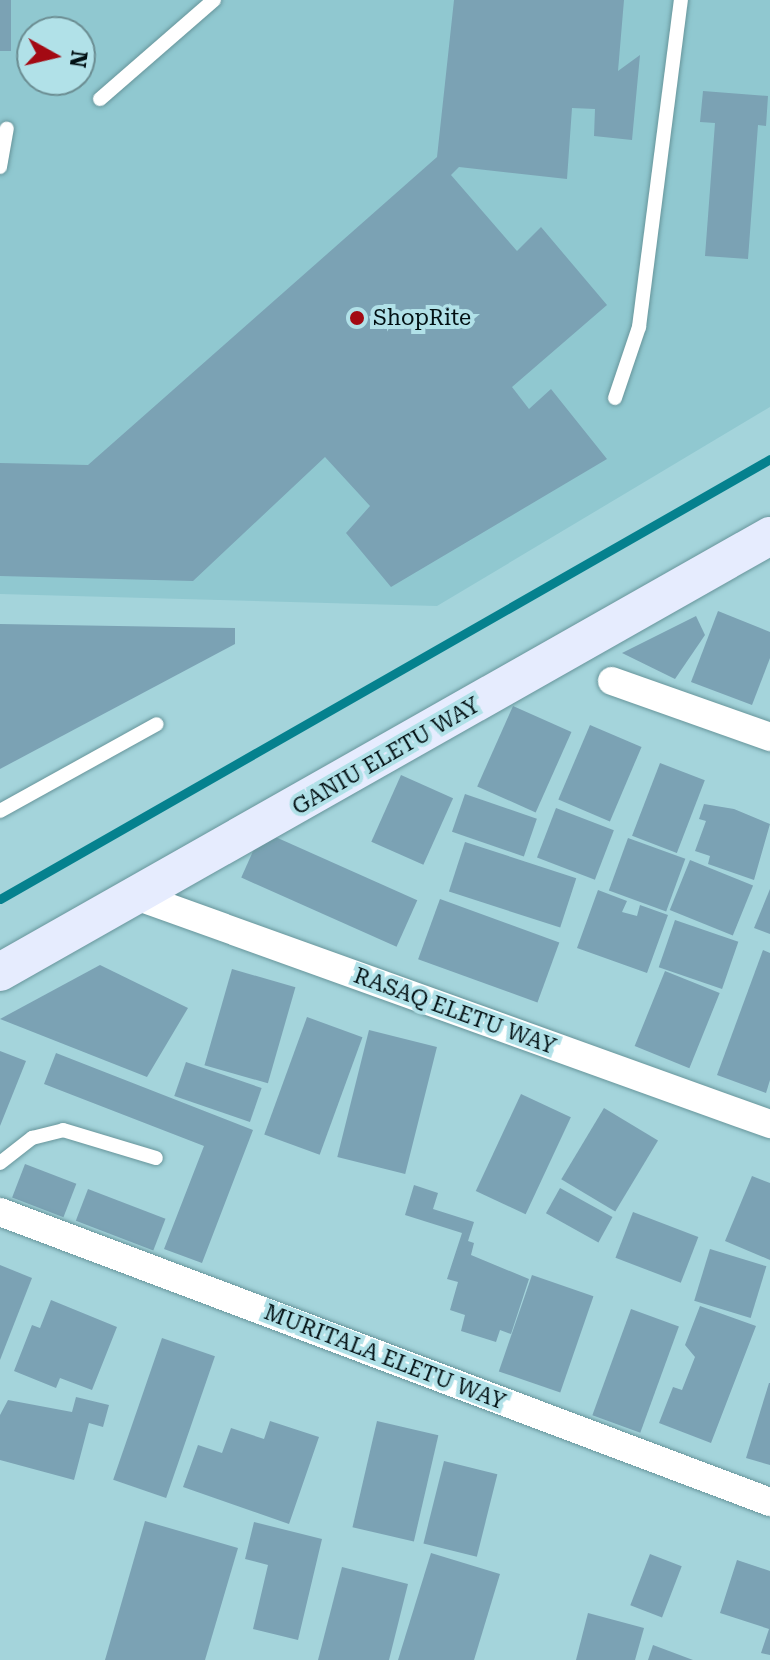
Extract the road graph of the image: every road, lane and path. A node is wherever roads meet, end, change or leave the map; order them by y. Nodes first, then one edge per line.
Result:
1 (214, 0) edge
2 (681, 0) edge
3 (100, 99) dead end
4 (7, 129) dead end
5 (0, 167) edge
6 (615, 398) dead end
7 (770, 536) edge
8 (612, 681) dead end
9 (157, 724) dead end
10 (770, 737) edge
11 (0, 811) edge
12 (139, 897) junction
13 (0, 972) edge
14 (770, 1124) edge
15 (156, 1158) dead end
16 (0, 1163) edge
17 (0, 1212) edge
18 (770, 1502) edge

1 - 3 lane
2 - 6 lane
4 - 5 lane
7 - 12 street, GANIU ELETU WAY
8 - 10 street
9 - 11 lane
12 - 13 street, GANIU ELETU WAY
12 - 14 street, RASAQ ELETU WAY
15 - 16 lane
17 - 18 street, MURITALA ELETU WAY

